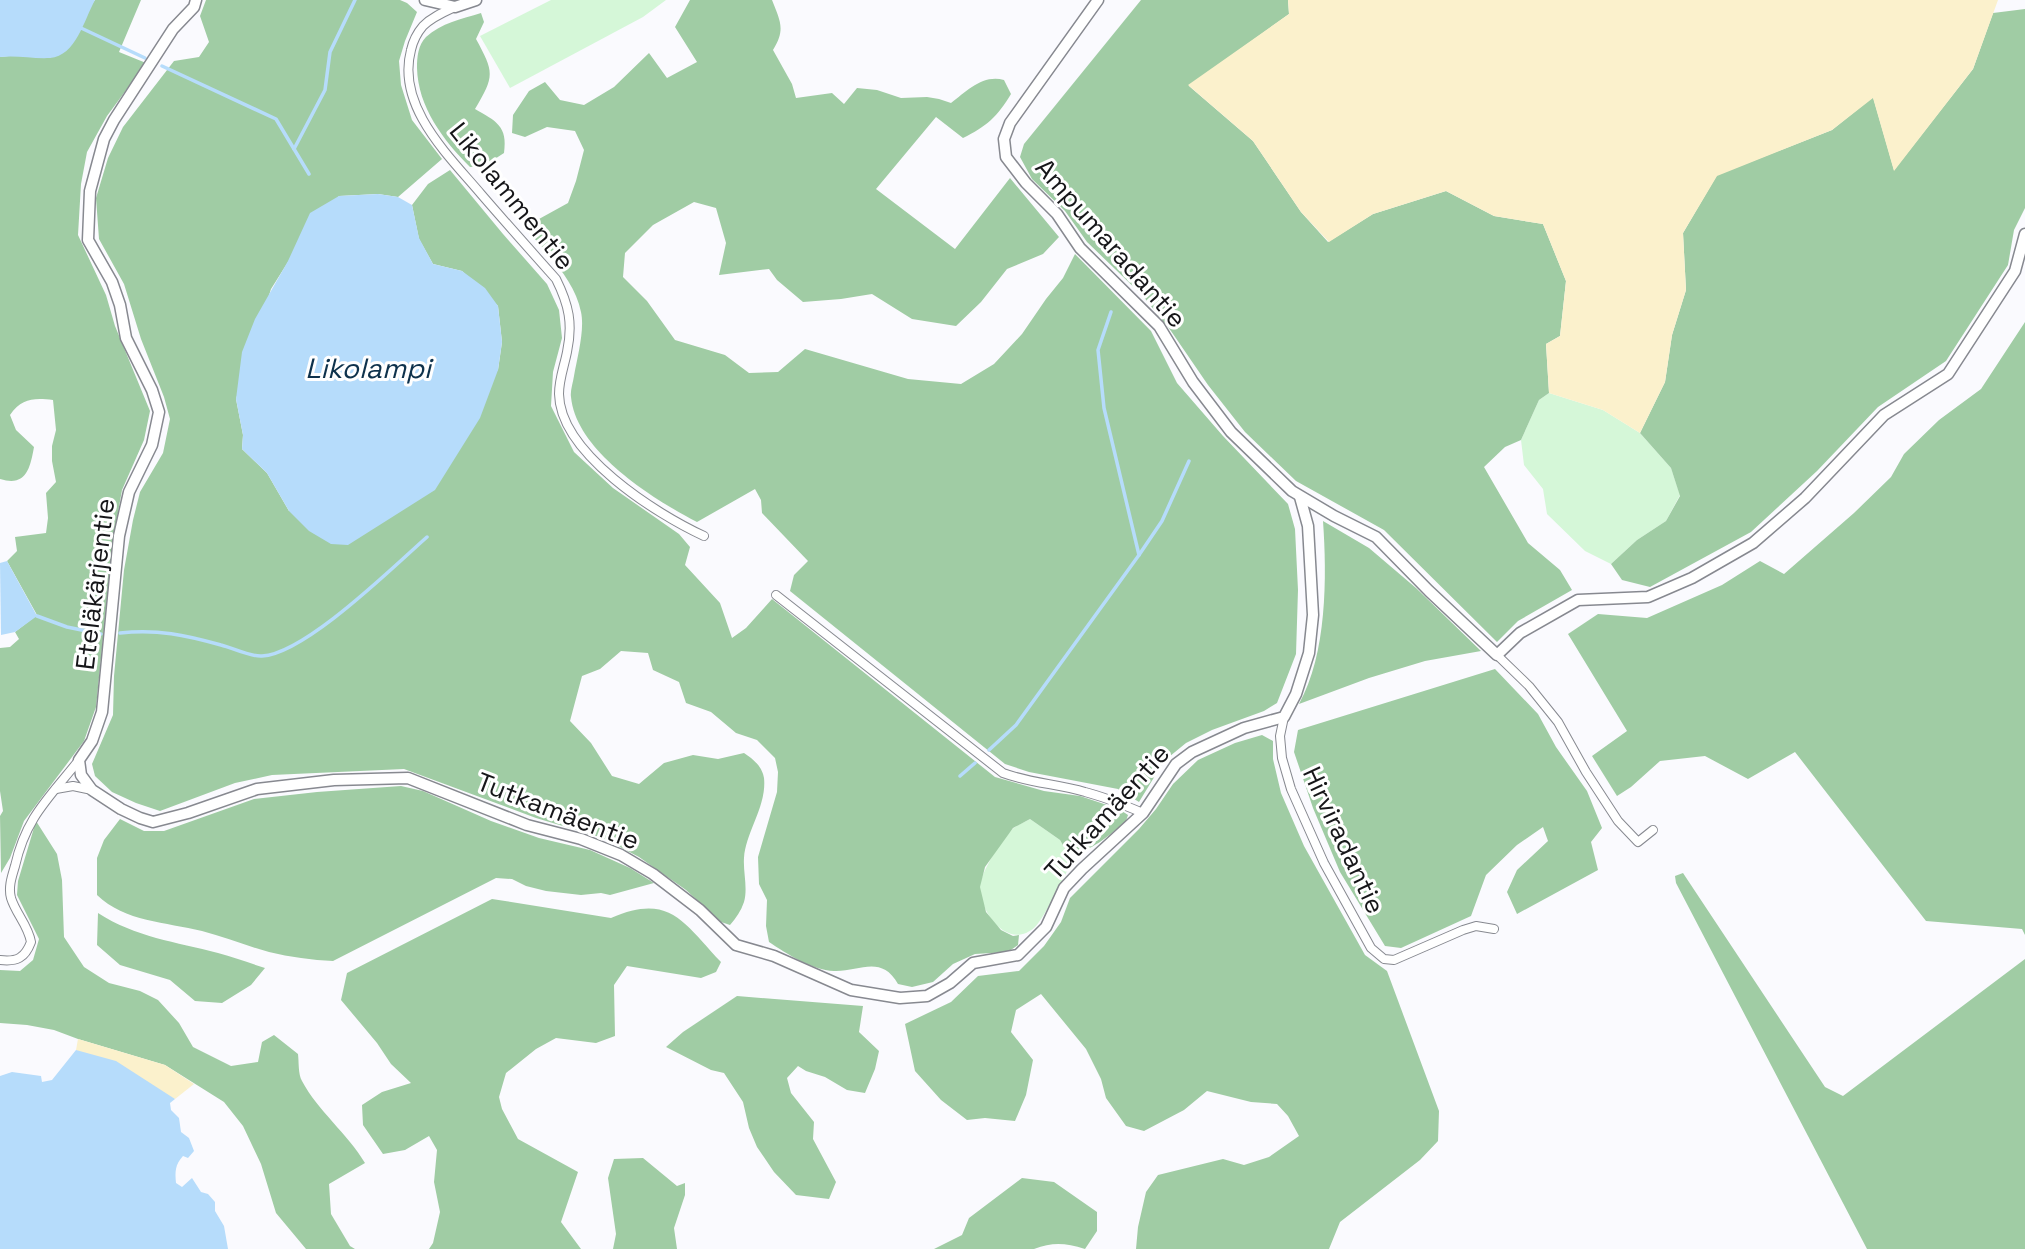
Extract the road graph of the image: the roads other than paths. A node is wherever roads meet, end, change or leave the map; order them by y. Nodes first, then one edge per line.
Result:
1 (197, 0) edge
2 (425, 0) edge
3 (476, 0) edge
4 (1098, 0) edge
5 (456, 7) junction
6 (2025, 234) edge
7 (1300, 496) junction
8 (704, 536) dead end
9 (776, 595) dead end
10 (1497, 655) junction
11 (1284, 717) junction
12 (79, 760) junction
13 (56, 789) junction
14 (92, 790) junction
15 (1143, 813) junction
16 (1653, 830) dead end
17 (1494, 929) dead end
18 (0, 960) edge

1 - 12 street, Eteläkärjentie
2 - 5 street
3 - 5 street
4 - 7 street, Ampumaradantie
5 - 8 street, Likolammentie
6 - 10 street
7 - 10 street, Ampumaradantie
7 - 11 street, Hirviradantie
9 - 15 street
10 - 16 street
11 - 15 street, Tutkamäentie
11 - 17 street, Hirviradantie
12 - 13 street, Eteläkärjentie
12 - 14 street
13 - 14 street
13 - 18 street, Eteläkärjentie
14 - 15 street, Tutkamäentie

